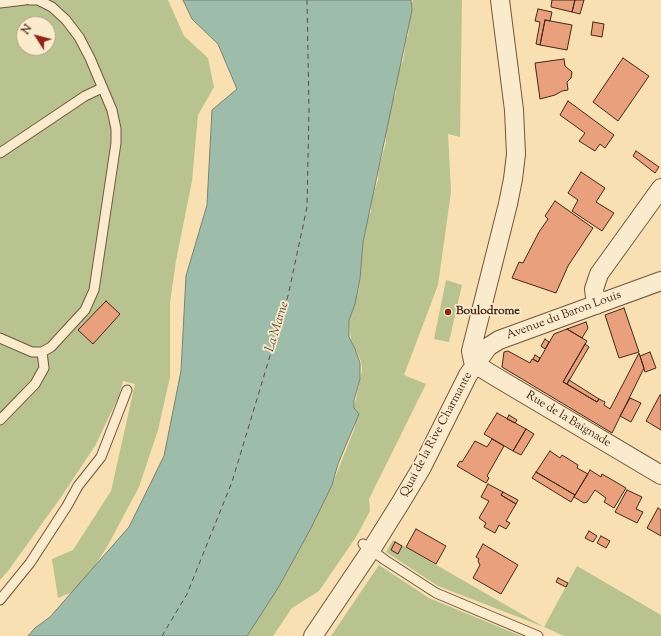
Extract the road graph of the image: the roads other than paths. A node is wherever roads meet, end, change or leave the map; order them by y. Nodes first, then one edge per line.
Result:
1 (25, 0) edge
2 (30, 0) edge
3 (500, 0) edge
4 (0, 3) edge
5 (102, 88) junction
6 (0, 154) edge
7 (661, 188) edge
8 (661, 281) edge
9 (596, 305) junction
10 (480, 314) junction
11 (0, 338) edge
12 (504, 338) junction
13 (42, 352) junction
14 (476, 364) junction
15 (127, 390) dead end
16 (0, 420) edge
17 (661, 475) edge
18 (367, 547) junction
19 (0, 600) edge
20 (313, 636) edge
21 (538, 636) edge

1 - 4 lane
2 - 5 lane
3 - 10 street, Quai de la Rive Charmante
5 - 6 lane
5 - 13 lane
7 - 9 street
8 - 9 street, Avenue du Baron Louis
9 - 12 street, Avenue du Baron Louis
10 - 12 street
10 - 14 street, Quai de la Rive Charmante
11 - 13 lane
12 - 14 street, Avenue du Baron Louis
13 - 16 lane
14 - 17 street, Rue de la Baignade
14 - 18 street, Quai de la Rive Charmante
15 - 19 lane
18 - 20 street, Quai de la Rive Charmante
18 - 21 lane

